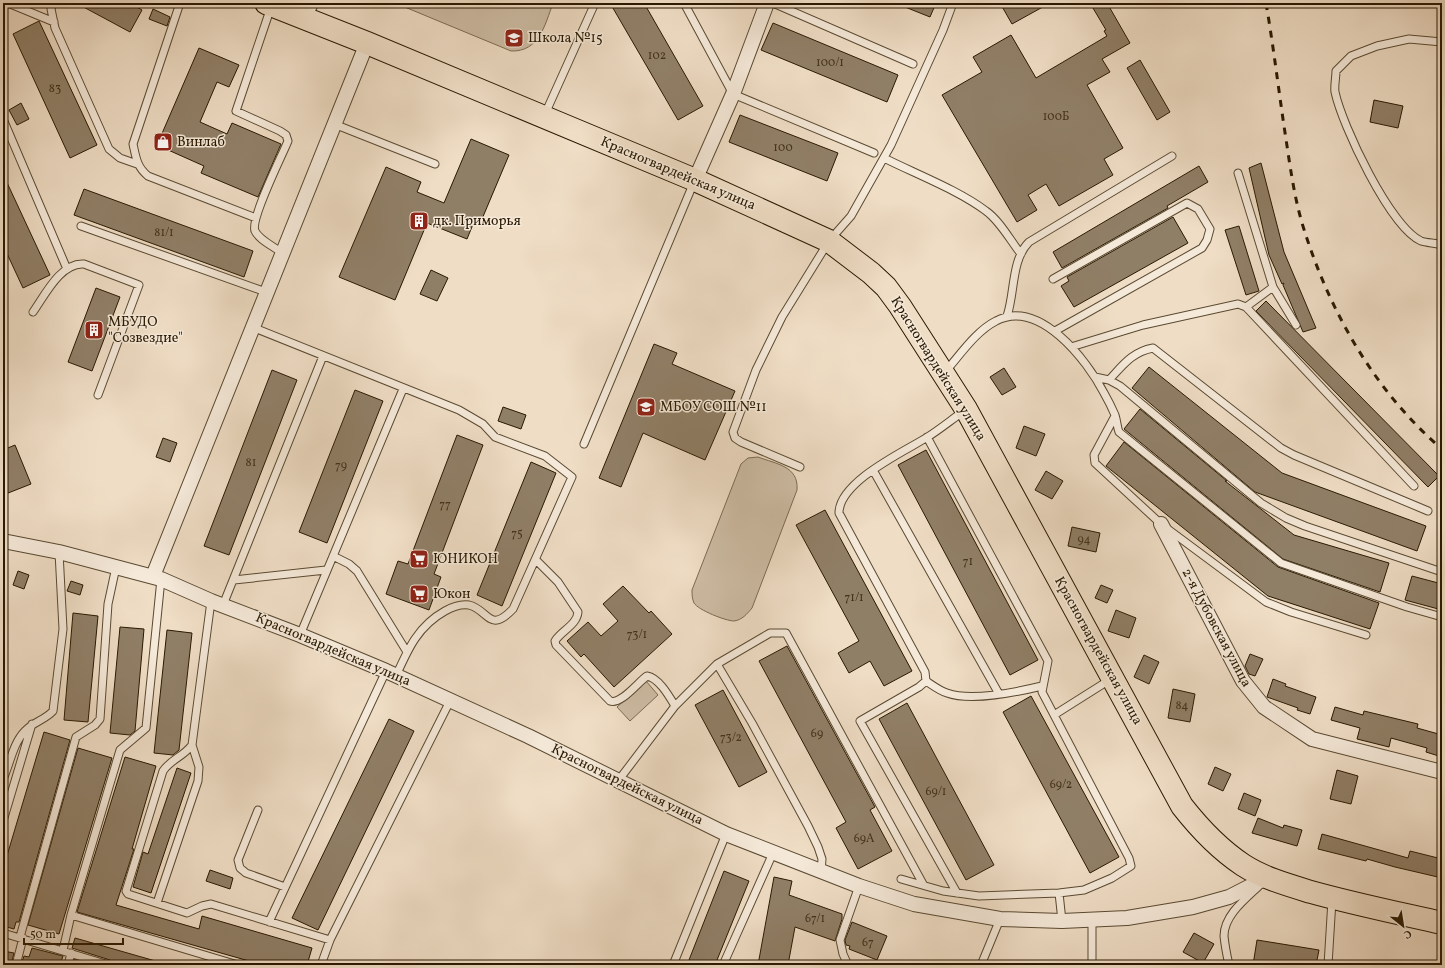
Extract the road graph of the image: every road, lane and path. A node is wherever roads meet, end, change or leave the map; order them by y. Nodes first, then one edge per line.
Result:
1 (8, 3) edge
2 (52, 3) edge
3 (180, 3) edge
4 (595, 3) edge
5 (684, 3) edge
6 (767, 3) edge
7 (773, 3) edge
8 (953, 3) edge
9 (269, 4) edge
10 (308, 10) edge
11 (54, 22) junction
12 (1442, 42) edge
13 (367, 43) junction
14 (913, 64) dead end
15 (733, 94) junction
16 (543, 118) junction
17 (3, 119) edge
18 (334, 124) junction
19 (874, 153) dead end
20 (1172, 156) dead end
21 (884, 158) junction
22 (137, 164) junction
23 (435, 164) dead end
24 (1238, 173) dead end
25 (695, 180) junction
26 (256, 218) junction
27 (81, 226) dead end
28 (829, 241) junction
29 (1442, 245) edge
30 (282, 253) junction
31 (1021, 254) junction
32 (67, 269) junction
33 (1053, 279) dead end
34 (1273, 287) junction
35 (266, 292) junction
36 (1246, 308) junction
37 (33, 312) dead end
38 (1007, 316) junction
39 (1296, 326) dead end
40 (252, 327) junction
41 (1055, 331) junction
42 (1071, 347) junction
43 (323, 356) junction
44 (944, 374) junction
45 (1095, 377) junction
46 (1109, 380) junction
47 (403, 388) junction
48 (98, 396) dead end
49 (966, 409) junction
50 (1115, 415) junction
51 (927, 437) junction
52 (584, 444) dead end
53 (800, 466) dead end
54 (873, 470) junction
55 (1414, 486) dead end
56 (1428, 510) dead end
57 (1161, 524) junction
58 (3, 541) edge
59 (59, 552) junction
60 (333, 556) junction
61 (536, 560) junction
62 (116, 567) junction
63 (326, 570) junction
64 (1442, 572) edge
65 (157, 577) junction
66 (234, 580) junction
67 (217, 603) junction
68 (1442, 617) edge
69 (300, 635) junction
70 (1366, 635) dead end
71 (407, 652) junction
72 (717, 664) junction
73 (391, 674) junction
74 (1113, 678) junction
75 (926, 681) junction
76 (1042, 686) junction
77 (999, 694) junction
78 (450, 701) junction
79 (675, 706) junction
80 (1054, 715) junction
81 (32, 724) junction
82 (192, 745) junction
83 (1442, 772) edge
84 (3, 780) edge
85 (618, 781) junction
86 (258, 810) dead end
87 (3, 821) edge
88 (726, 834) junction
89 (773, 853) junction
90 (820, 872) junction
91 (1268, 877) junction
92 (901, 879) dead end
93 (923, 884) junction
94 (858, 886) junction
95 (285, 887) junction
96 (957, 893) junction
97 (1059, 893) junction
98 (1333, 898) junction
99 (156, 903) junction
100 (71, 915) junction
101 (1000, 919) junction
102 (1092, 920) junction
103 (1062, 921) junction
104 (269, 922) junction
105 (1442, 923) edge
106 (3, 933) edge
107 (21, 938) junction
108 (330, 940) junction
109 (63, 950) junction
110 (71, 953) junction
111 (16, 965) edge
112 (68, 965) edge
113 (109, 965) edge
114 (238, 965) edge
115 (321, 965) edge
116 (673, 965) edge
117 (723, 965) edge
118 (848, 965) edge
119 (982, 965) edge
120 (1092, 965) edge
121 (1229, 965) edge
122 (1328, 965) edge

1 - 11 lane
2 - 11 lane
3 - 22 lane
4 - 16 lane
5 - 15 lane
6 - 15 street
7 - 14 lane
8 - 21 lane
9 - 10 main road, Красногвардейская улица
9 - 26 lane
10 - 13 main road, Красногвардейская улица
11 - 22 lane
12 - 29 lane
13 - 16 main road, Красногвардейская улица
13 - 18 street
15 - 19 lane
15 - 25 street
16 - 25 main road, Красногвардейская улица
17 - 32 lane
18 - 23 lane
18 - 30 street
20 - 31 lane
21 - 28 lane
21 - 31 lane
22 - 26 lane
24 - 34 lane
25 - 28 main road, Красногвардейская улица
25 - 52 lane
26 - 30 lane
27 - 35 lane
28 - 44 main road, Красногвардейская улица
28 - 53 lane
30 - 35 street
31 - 38 lane
32 - 37 lane
32 - 48 lane
33 - 41 lane
34 - 36 lane
34 - 39 lane
35 - 40 street
36 - 42 lane
36 - 55 lane
38 - 41 lane
38 - 44 lane
40 - 43 lane
40 - 65 street
41 - 42 lane
42 - 45 lane
43 - 47 lane
43 - 66 lane
44 - 49 main road, Красногвардейская улица
45 - 46 lane
45 - 50 lane
46 - 56 lane
46 - 64 lane
47 - 60 lane
47 - 61 lane
49 - 51 lane
49 - 74 main road, Красногвардейская улица
50 - 57 lane
50 - 68 lane
51 - 54 lane
51 - 76 lane
54 - 75 lane
54 - 77 lane
57 - 70 lane
57 - 83 street, 2-я Дубовская улица
58 - 59 street, Красногвардейская улица
59 - 62 street, Красногвардейская улица
59 - 81 lane
60 - 63 lane
60 - 71 lane
61 - 71 lane
61 - 79 lane
62 - 65 street, Красногвардейская улица
62 - 107 lane
63 - 66 lane
63 - 69 lane
65 - 67 street, Красногвардейская улица
65 - 100 lane
66 - 67 lane
67 - 69 street, Красногвардейская улица
67 - 82 lane
69 - 73 street, Красногвардейская улица
71 - 73 lane
72 - 79 lane
72 - 90 lane
72 - 93 lane
73 - 78 street, Красногвардейская улица
73 - 95 lane
74 - 80 lane
74 - 91 main road, Красногвардейская улица
75 - 77 lane
75 - 96 lane
76 - 77 lane
76 - 80 lane
78 - 85 street, Красногвардейская улица
78 - 108 lane
79 - 85 lane
80 - 97 lane
81 - 84 lane
81 - 87 lane
82 - 99 lane
82 - 99 lane
85 - 88 street, Красногвардейская улица
86 - 95 lane
88 - 89 street, Красногвардейская улица
88 - 116 lane
89 - 90 street, Красногвардейская улица
89 - 117 lane
90 - 94 street, Красногвардейская улица
91 - 98 main road, Красногвардейская улица
91 - 102 street, Красногвардейская улица
91 - 121 lane
92 - 93 lane
93 - 96 lane
94 - 101 street, Красногвардейская улица
94 - 118 lane
95 - 104 lane
96 - 97 lane
97 - 103 lane
98 - 105 main road, Красногвардейская улица
98 - 122 lane
99 - 104 lane
100 - 109 lane
100 - 114 lane
101 - 103 street, Красногвардейская улица
101 - 119 lane
102 - 103 street, Красногвардейская улица
102 - 120 lane
104 - 108 lane
106 - 107 lane
107 - 109 lane
107 - 111 lane
108 - 115 lane
109 - 110 lane
110 - 112 lane
110 - 113 lane

